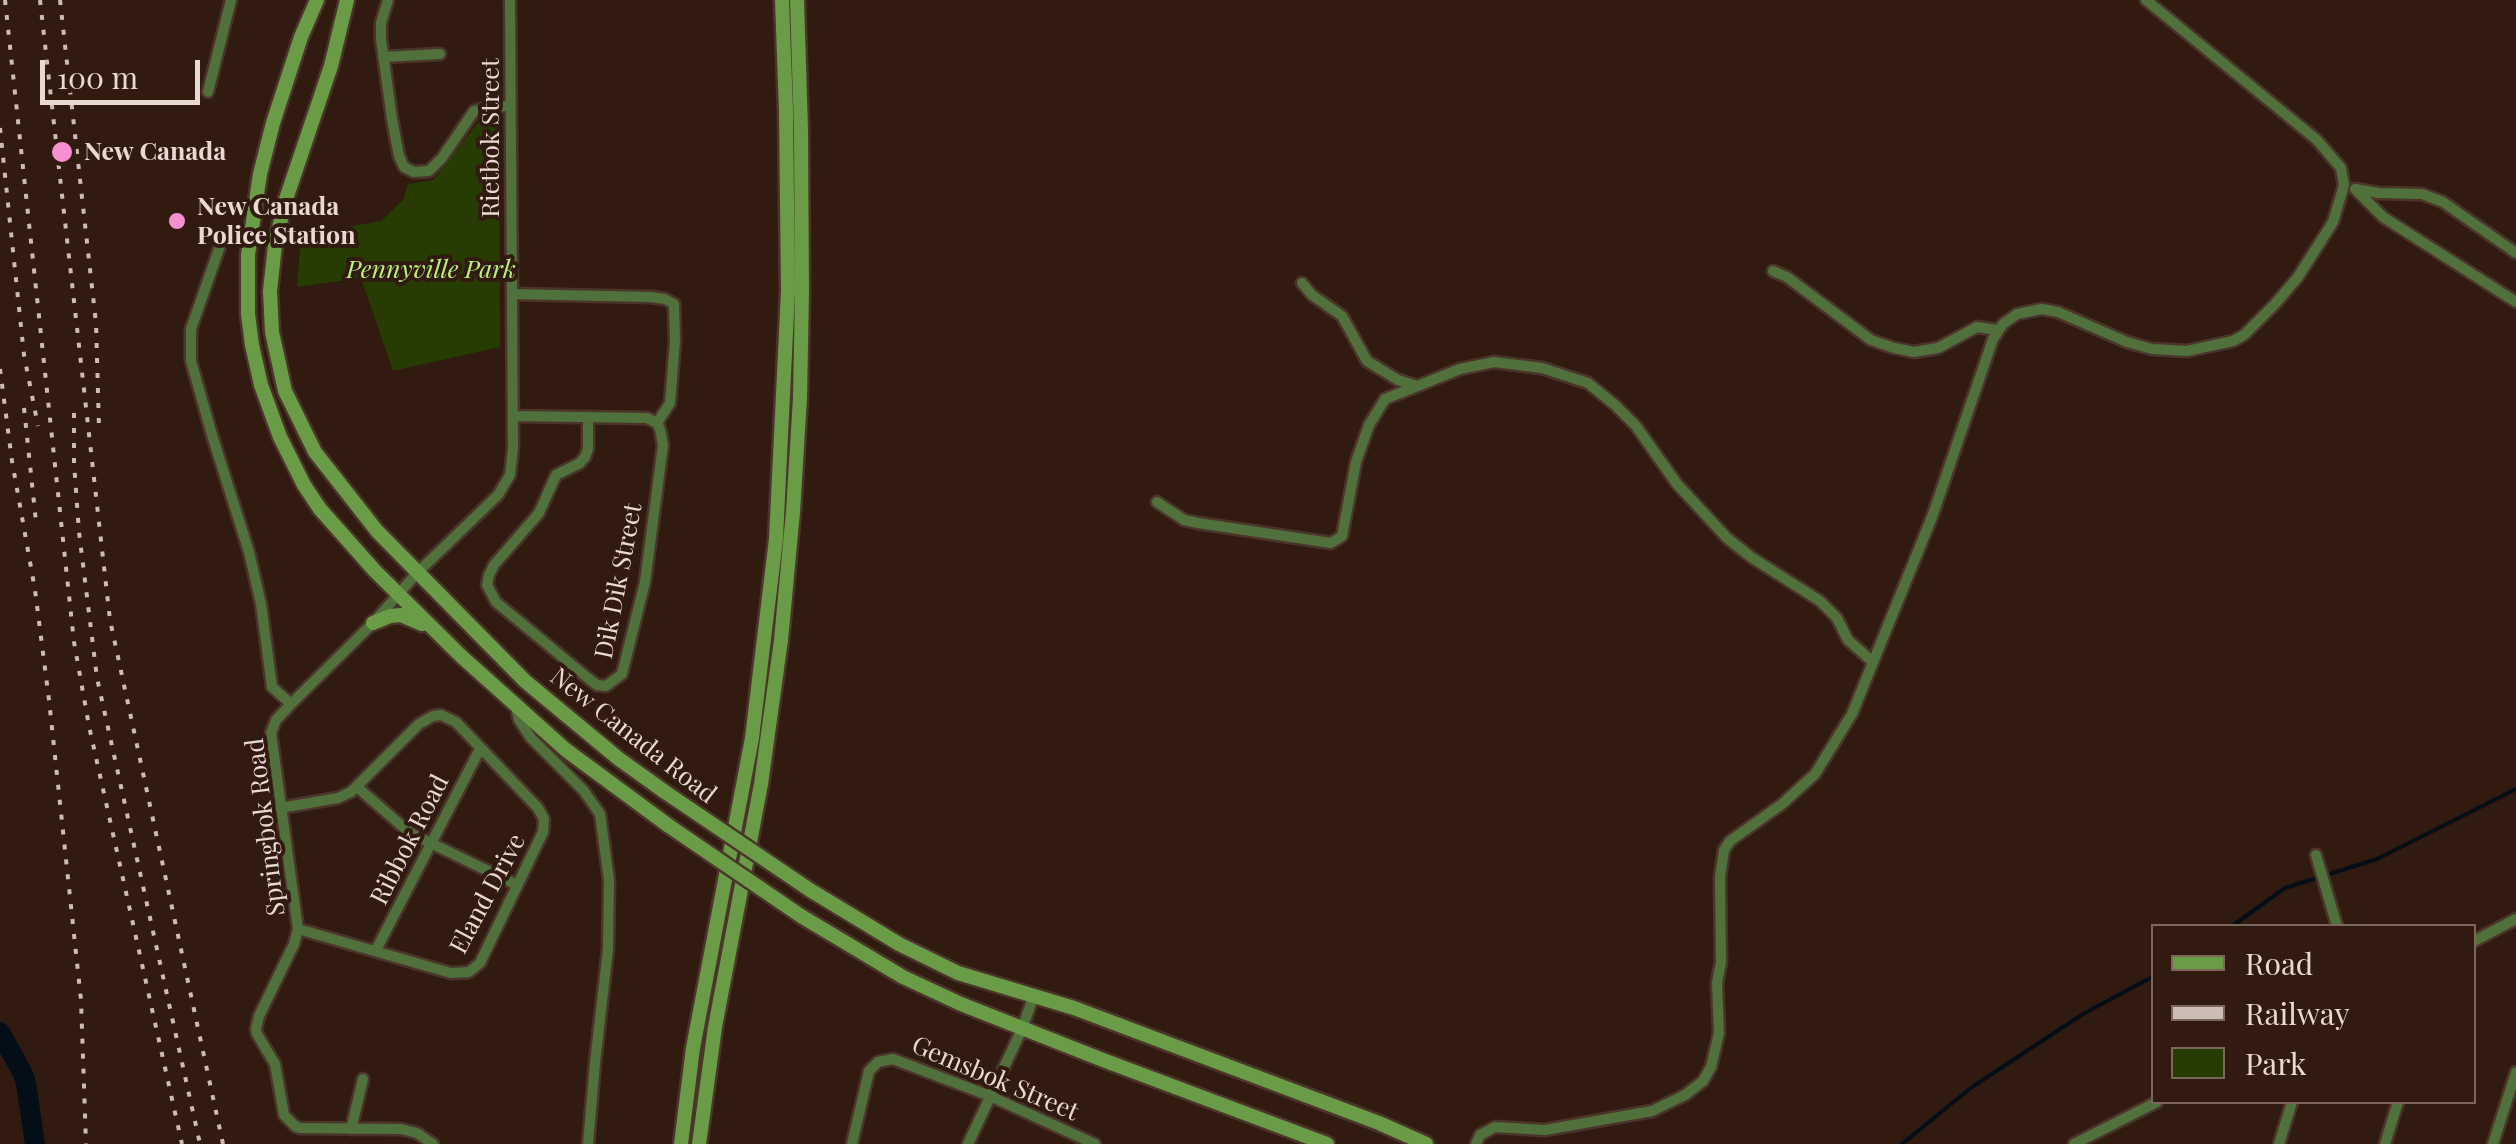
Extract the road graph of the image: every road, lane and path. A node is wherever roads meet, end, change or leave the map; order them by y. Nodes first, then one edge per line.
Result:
1 (230, 0) edge
2 (316, 0) edge
3 (347, 0) edge
4 (388, 0) edge
5 (510, 0) edge
6 (782, 0) edge
7 (797, 0) edge
8 (2146, 0) edge
9 (440, 54) dead end
10 (383, 57) junction
11 (208, 92) dead end
12 (511, 106) junction
13 (2350, 187) junction
14 (220, 246) dead end
15 (2516, 253) edge
16 (1773, 271) dead end
17 (1302, 284) dead end
18 (512, 294) junction
19 (2516, 302) edge
20 (1998, 330) junction
21 (1415, 385) junction
22 (513, 416) junction
23 (588, 418) junction
24 (656, 424) junction
25 (1157, 502) dead end
26 (417, 573) junction
27 (400, 592) junction
28 (372, 623) junction
29 (436, 631) junction
30 (1873, 662) junction
31 (291, 704) junction
32 (516, 706) junction
33 (480, 750) junction
34 (357, 787) junction
35 (280, 808) junction
36 (430, 844) junction
37 (2316, 855) dead end
38 (517, 886) junction
39 (2516, 919) edge
40 (2336, 924) edge
41 (298, 929) junction
42 (2476, 939) edge
43 (376, 950) junction
44 (1034, 995) junction
45 (1022, 1028) junction
46 (2516, 1072) edge
47 (363, 1079) dead end
48 (990, 1096) junction
49 (2153, 1104) edge
50 (2291, 1104) edge
51 (2397, 1104) edge
52 (350, 1128) junction
53 (433, 1144) edge
54 (588, 1144) edge
55 (681, 1144) edge
56 (699, 1144) edge
57 (852, 1144) edge
58 (968, 1144) edge
59 (1095, 1144) edge
60 (1328, 1144) edge
61 (1426, 1144) edge
62 (1476, 1144) edge
63 (2074, 1144) edge
64 (2279, 1144) edge
65 (2385, 1144) edge
66 (2492, 1144) edge

1 - 11 street
2 - 27 main road, New Canada Road
3 - 26 main road, New Canada Road
4 - 10 street
5 - 12 street, Rietbok Street
6 - 55 main road
7 - 56 main road
8 - 13 street
9 - 10 street
10 - 12 street
12 - 18 street, Rietbok Street
13 - 15 street
13 - 19 street
13 - 20 street
14 - 31 street
16 - 20 street
17 - 21 street
18 - 22 street, Rietbok Street
18 - 24 street
20 - 30 street
21 - 25 street
21 - 30 street
22 - 23 street
22 - 26 street, Rietbok Street
23 - 24 street
23 - 24 street, Dik Dik Street
26 - 27 street, Rietbok Street
26 - 44 main road, New Canada Road, bridge
27 - 28 street, Springbok Road
27 - 29 main road, New Canada Road
28 - 29 main road
28 - 31 street, Springbok Road
29 - 32 main road, New Canada Road
30 - 62 street
31 - 35 street, Springbok Road
32 - 45 main road, New Canada Road, bridge
32 - 54 street
33 - 34 street, Eland Drive
33 - 36 street, Ribbok Road
33 - 38 street, Eland Drive
34 - 35 street, Eland Drive
34 - 36 street
35 - 41 street, Springbok Road
36 - 38 street
36 - 43 street, Ribbok Road
37 - 40 street
38 - 43 street, Eland Drive
39 - 42 street
41 - 43 street, Eland Drive
41 - 52 street
44 - 45 street
44 - 61 main road, New Canada Road
45 - 48 street
45 - 60 main road, New Canada Road
46 - 66 street
47 - 52 street
48 - 57 street, Gemsbok Street
48 - 58 street
48 - 59 street, Gemsbok Street
49 - 63 street
50 - 64 street
51 - 65 street
52 - 53 street

